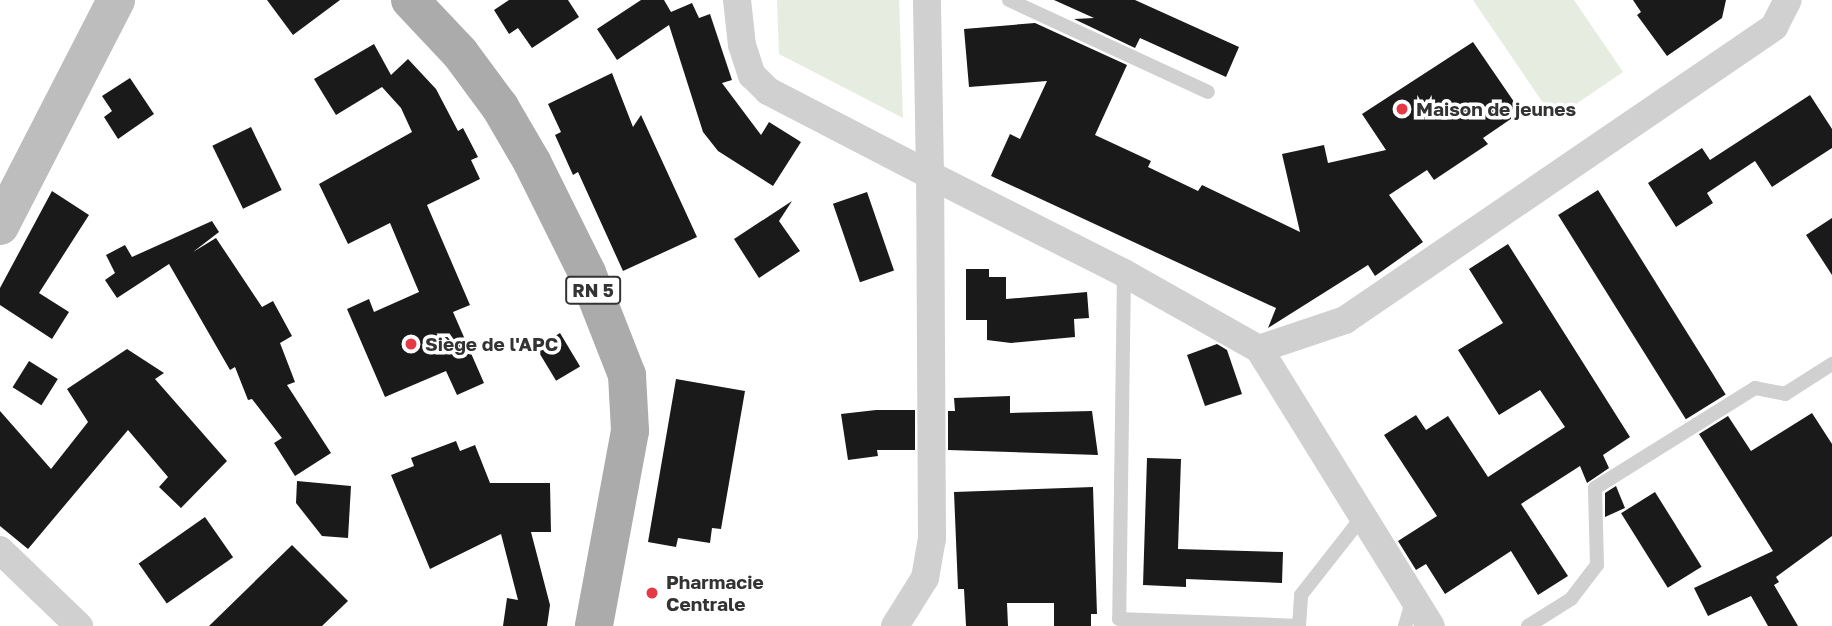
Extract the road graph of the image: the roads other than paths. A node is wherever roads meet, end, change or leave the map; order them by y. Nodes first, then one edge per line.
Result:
1 (116, 0) edge
2 (410, 0) edge
3 (737, 0) edge
4 (927, 0) edge
5 (1009, 0) edge
6 (1788, 0) edge
7 (1208, 92) dead end
8 (930, 175) junction
9 (0, 226) edge
10 (1124, 272) junction
11 (1259, 349) junction
12 (1832, 364) edge
13 (1363, 516) junction
14 (0, 550) edge
15 (1413, 597) junction
16 (79, 626) edge
17 (594, 626) edge
18 (895, 626) edge
19 (1405, 626) edge
20 (1431, 626) edge
21 (1528, 626) edge

1 - 9 street
2 - 17 main road, RN 5
3 - 8 street
4 - 8 street
5 - 7 lane
6 - 11 street
8 - 10 street
8 - 18 street
10 - 11 street
10 - 13 lane
11 - 13 street
12 - 21 lane
13 - 15 street
14 - 16 street
15 - 19 lane
15 - 20 street

